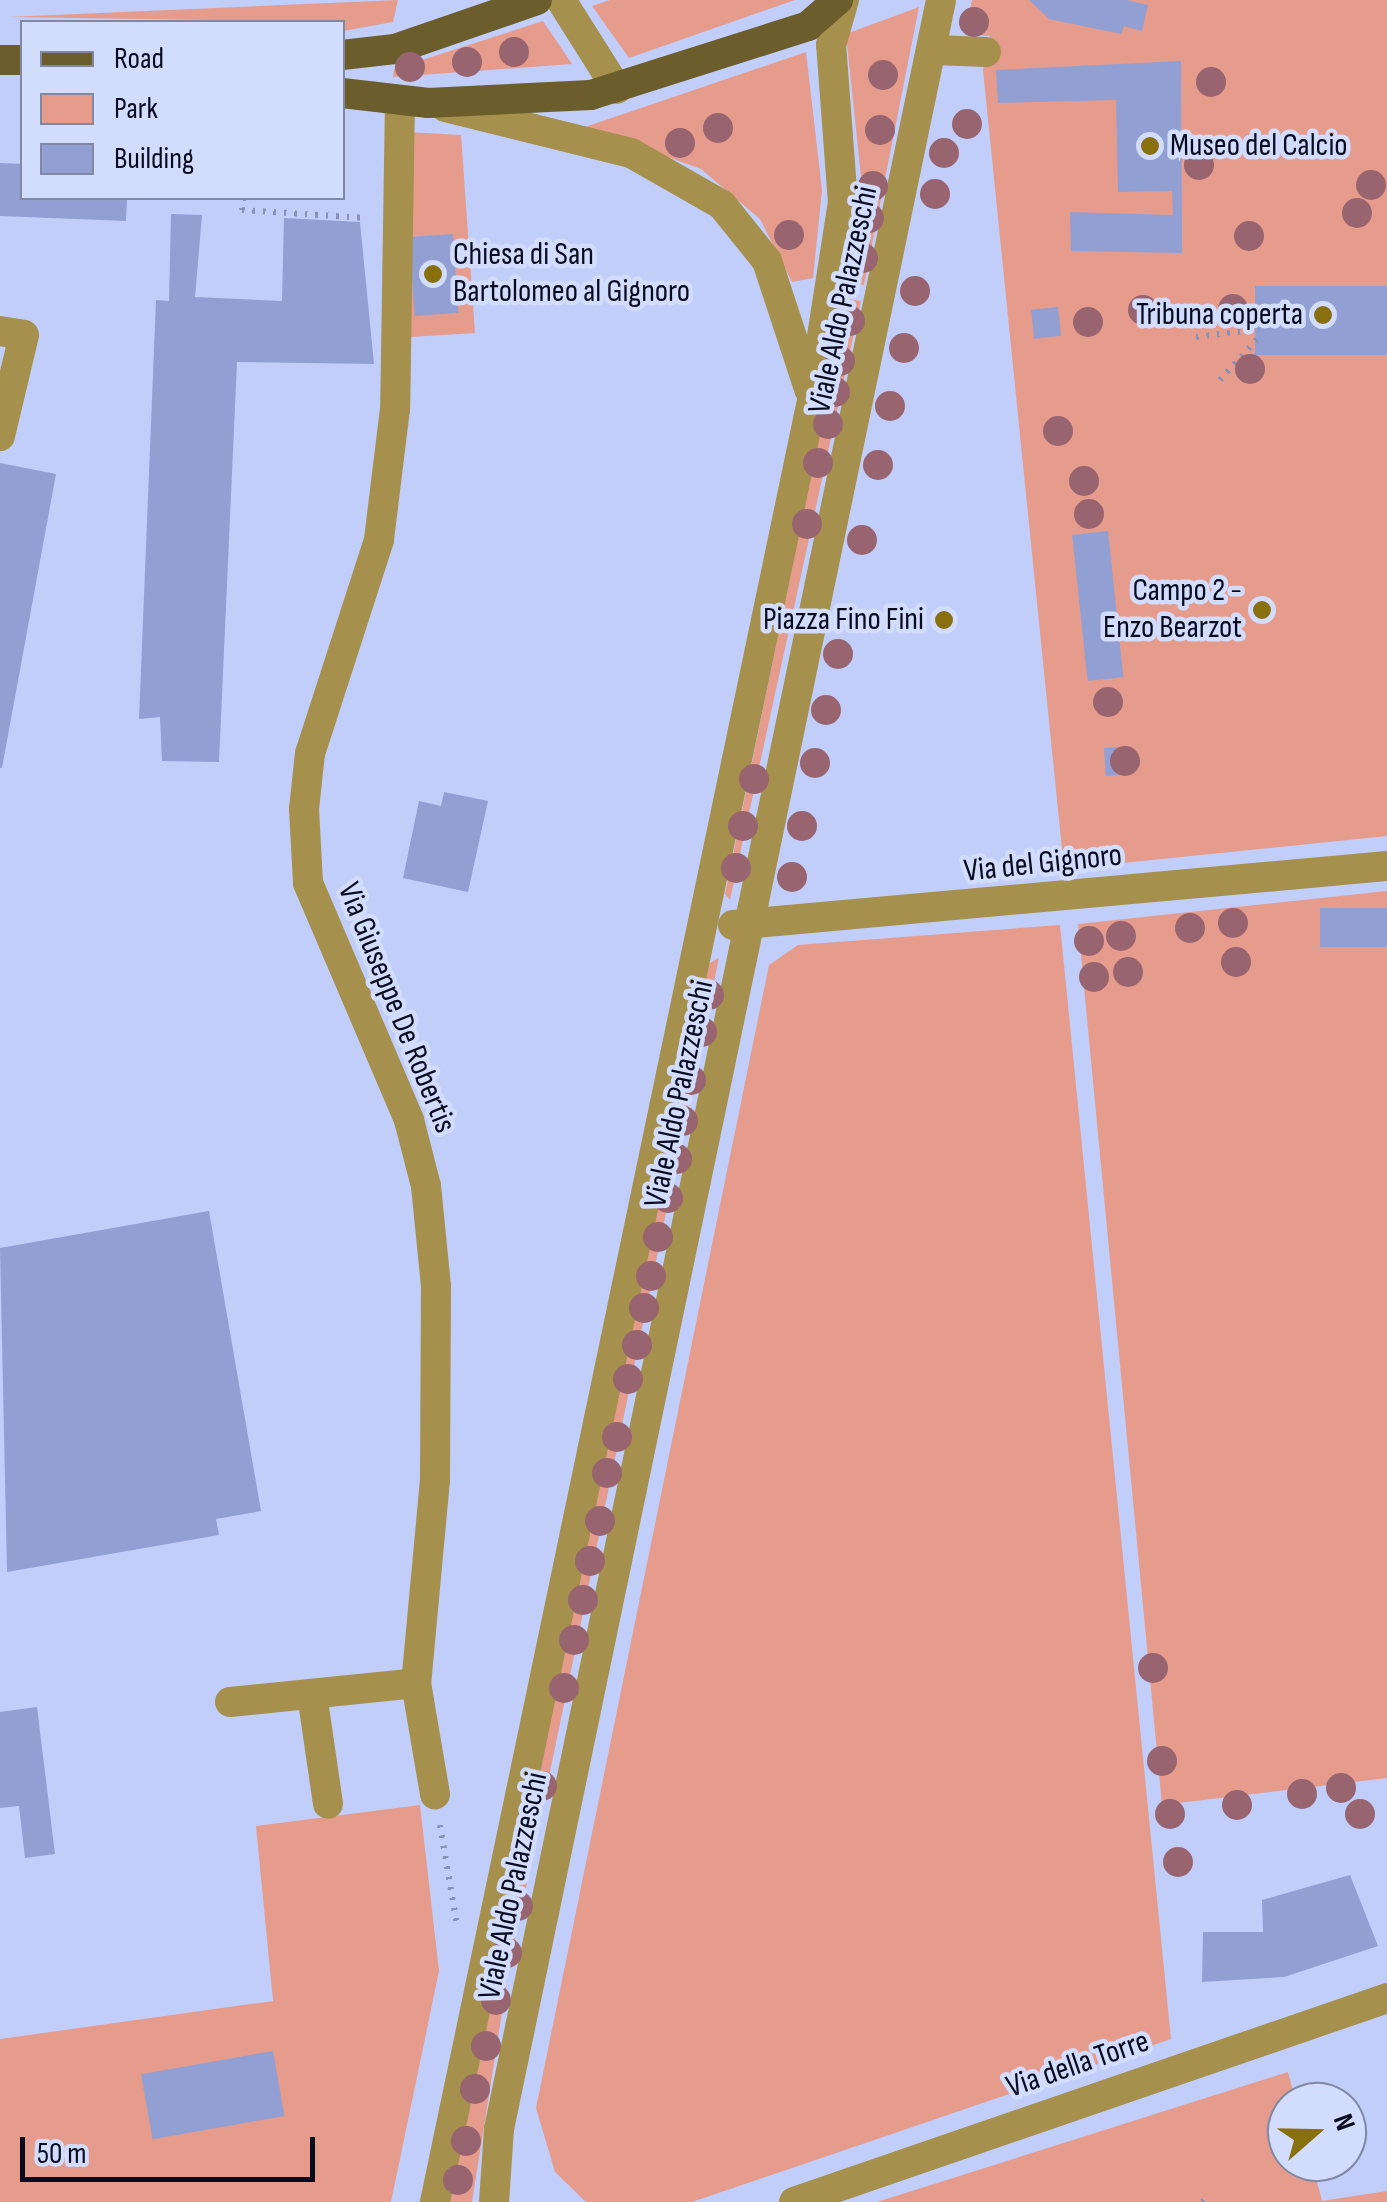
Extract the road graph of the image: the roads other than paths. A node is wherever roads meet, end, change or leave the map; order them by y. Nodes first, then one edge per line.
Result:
1 (537, 0) edge
2 (561, 0) edge
3 (841, 0) edge
4 (941, 0) edge
5 (934, 50) junction
6 (986, 52) dead end
7 (345, 55) edge
8 (617, 89) junction
9 (345, 93) edge
10 (414, 102) junction
11 (0, 331) edge
12 (812, 400) junction
13 (0, 436) edge
14 (1387, 866) edge
15 (706, 920) junction
16 (751, 927) junction
17 (416, 1684) junction
18 (312, 1694) junction
19 (230, 1702) dead end
20 (434, 1794) road end
21 (328, 1804) dead end
22 (1387, 1998) edge
23 (435, 2202) edge
24 (494, 2202) edge
25 (794, 2202) edge

1 - 7 main road
2 - 8 street
3 - 8 main road
3 - 12 street, Viale Aldo Palazzeschi
4 - 5 street, Viale Aldo Palazzeschi
5 - 6 street
5 - 16 street, Viale Aldo Palazzeschi
8 - 10 main road
9 - 10 main road
10 - 12 street
10 - 17 street, Via Giuseppe De Robertis
11 - 13 street
12 - 15 street, Viale Aldo Palazzeschi
14 - 16 street, Via del Gignoro
15 - 16 street, Via del Gignoro
15 - 23 street, Viale Aldo Palazzeschi
16 - 24 street, Viale Aldo Palazzeschi
17 - 18 street
17 - 20 street, Via Giuseppe De Robertis
18 - 19 street
18 - 21 street
22 - 25 street, Via della Torre

